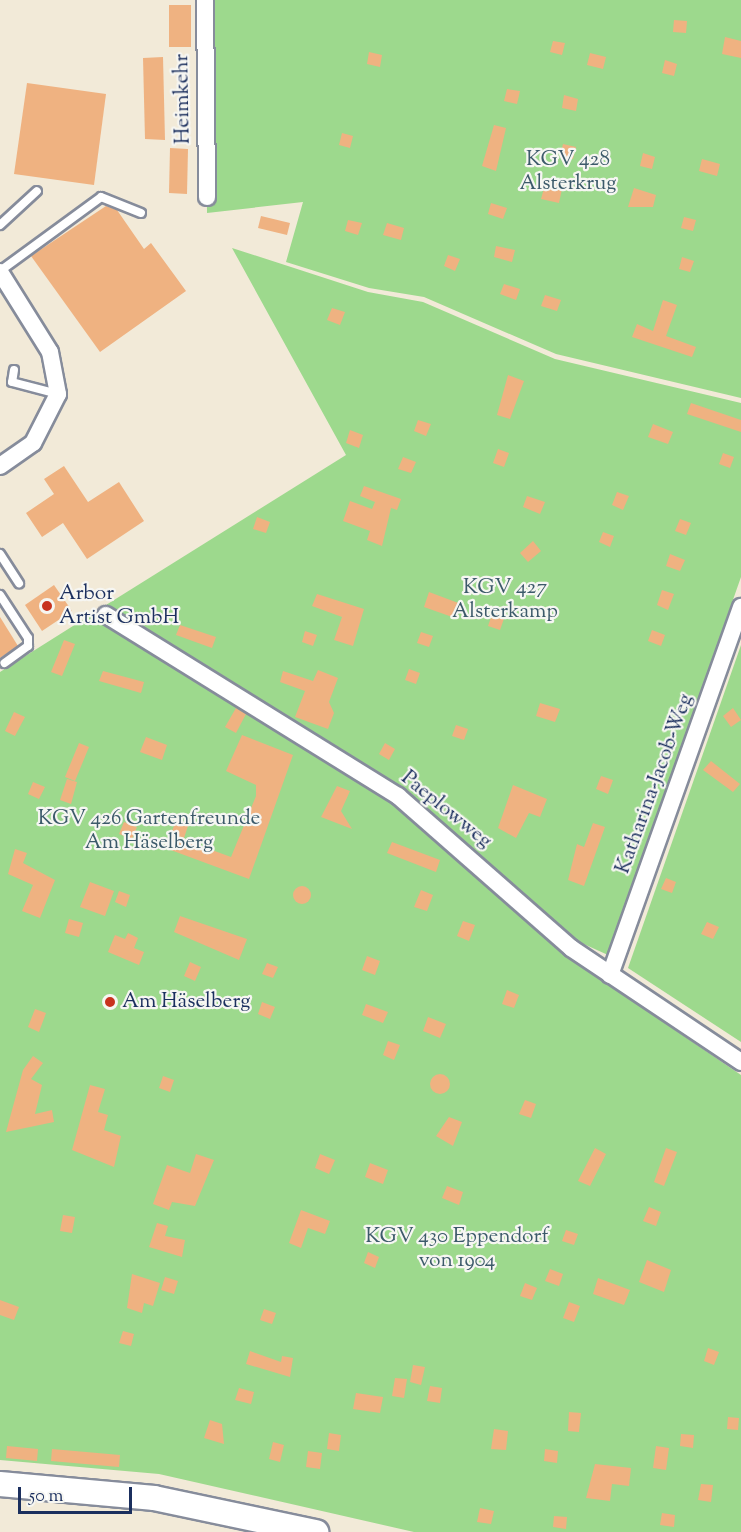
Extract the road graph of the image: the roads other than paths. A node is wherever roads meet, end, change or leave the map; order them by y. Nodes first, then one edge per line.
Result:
1 (205, 0) edge
2 (38, 191) dead end
3 (207, 197) dead end
4 (141, 213) dead end
5 (0, 225) edge
6 (0, 271) edge
7 (14, 370) dead end
8 (58, 394) junction
9 (0, 466) edge
10 (0, 554) edge
11 (20, 583) dead end
12 (0, 595) edge
13 (741, 608) edge
14 (106, 615) dead end
15 (5, 663) dead end
16 (610, 975) junction
17 (741, 1062) edge
18 (0, 1484) edge
19 (316, 1532) edge

1 - 3 street, Heimkehr
2 - 5 lane
4 - 6 lane
6 - 8 street
7 - 8 lane
8 - 9 street
10 - 11 lane
12 - 15 lane
13 - 16 street, Katharina-Jacob-Weg
14 - 16 street, Paeplowweg
16 - 17 street, Paeplowweg
18 - 19 street

